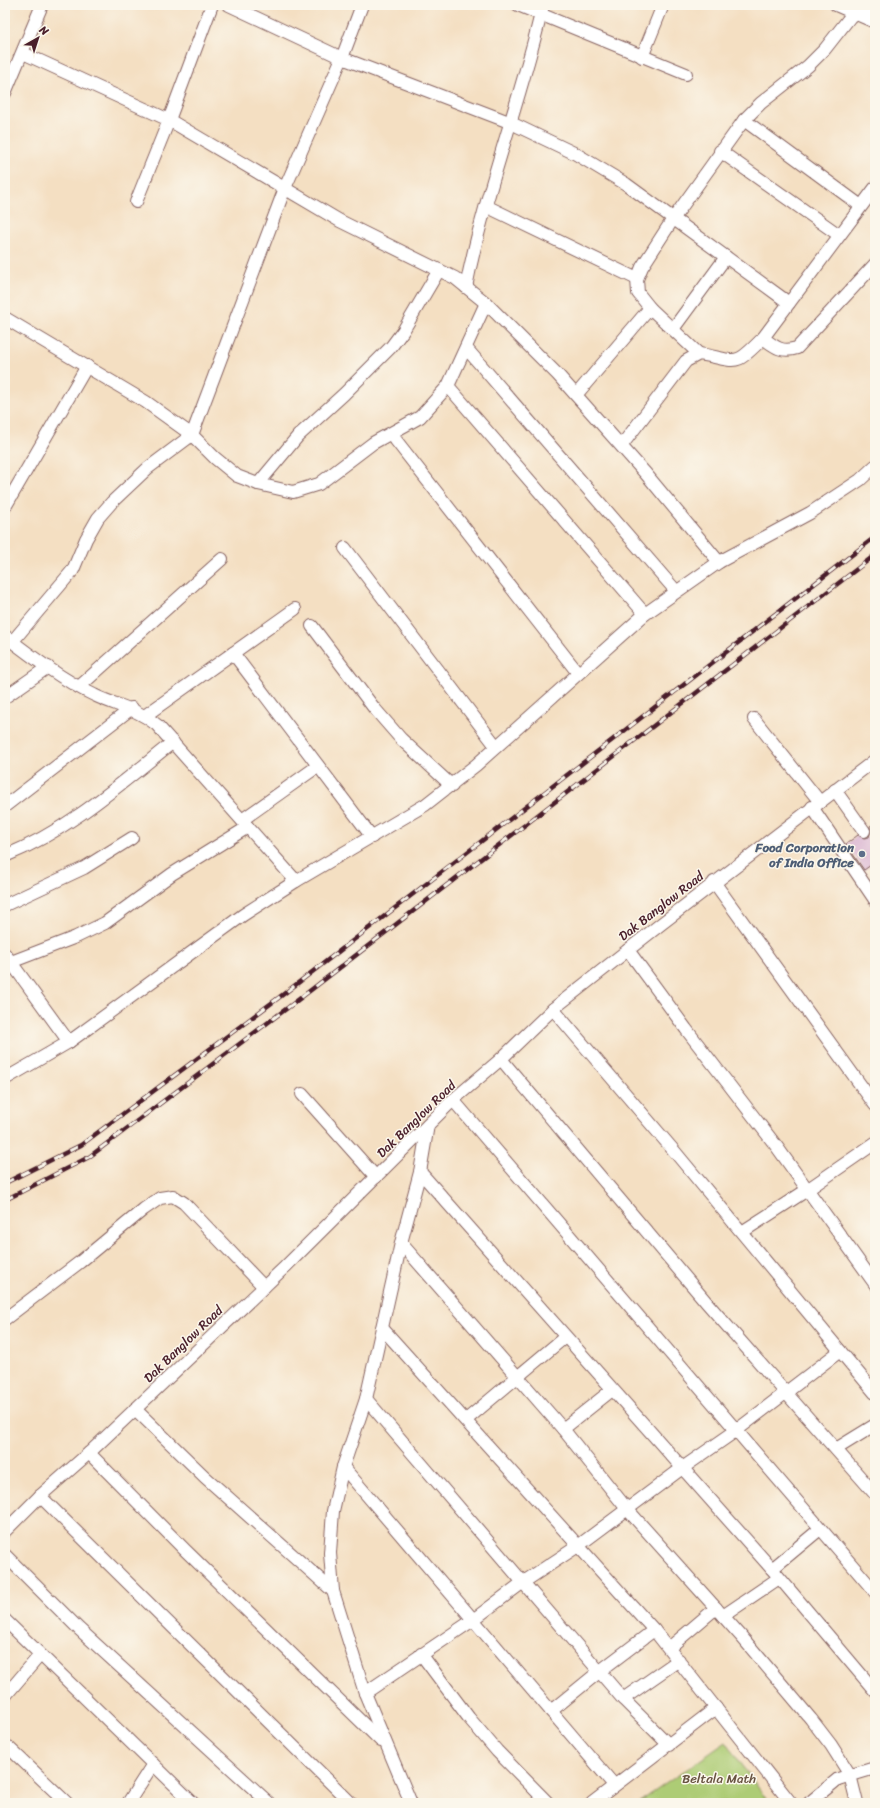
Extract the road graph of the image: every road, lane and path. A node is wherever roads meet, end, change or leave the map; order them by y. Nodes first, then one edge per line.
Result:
1 (42, 5) edge
2 (212, 5) edge
3 (229, 5) edge
4 (362, 5) edge
5 (518, 5) edge
6 (663, 5) edge
7 (836, 5) edge
8 (875, 8) edge
9 (861, 9) edge
10 (542, 10) edge
11 (875, 22) edge
12 (23, 53) junction
13 (642, 57) junction
14 (342, 58) junction
15 (686, 74) dead end
16 (5, 93) edge
17 (169, 120) junction
18 (744, 120) junction
19 (509, 122) junction
20 (720, 151) junction
21 (285, 188) junction
22 (875, 188) edge
23 (136, 202) dead end
24 (486, 206) junction
25 (862, 206) junction
26 (673, 219) junction
27 (839, 236) junction
28 (726, 257) junction
29 (875, 264) edge
30 (439, 270) junction
31 (637, 280) junction
32 (466, 287) junction
33 (486, 303) junction
34 (789, 303) junction
35 (650, 308) junction
36 (5, 318) edge
37 (673, 329) junction
38 (763, 338) junction
39 (466, 348) junction
40 (699, 354) junction
41 (87, 366) junction
42 (448, 386) junction
43 (576, 394) junction
44 (390, 434) junction
45 (192, 435) junction
46 (622, 445) junction
47 (875, 466) edge
48 (258, 484) junction
49 (5, 507) edge
50 (345, 548) dead end
51 (222, 559) dead end
52 (719, 562) junction
53 (676, 591) junction
54 (295, 609) dead end
55 (645, 614) junction
56 (312, 626) dead end
57 (9, 639) edge
58 (233, 653) junction
59 (48, 667) junction
60 (578, 673) junction
61 (79, 687) junction
62 (5, 697) edge
63 (132, 708) junction
64 (146, 715) junction
65 (754, 719) dead end
66 (173, 742) junction
67 (496, 746) junction
68 (875, 760) edge
69 (318, 766) junction
70 (452, 786) junction
71 (835, 790) junction
72 (816, 805) junction
73 (5, 806) edge
74 (245, 824) junction
75 (864, 831) dead end
76 (372, 837) junction
77 (132, 838) dead end
78 (5, 856) edge
79 (296, 881) junction
80 (714, 882) junction
81 (875, 900) edge
82 (5, 905) edge
83 (628, 950) junction
84 (8, 958) edge
85 (553, 1009) junction
86 (69, 1042) junction
87 (501, 1059) junction
88 (5, 1079) edge
89 (302, 1094) dead end
90 (453, 1100) junction
91 (875, 1105) edge
92 (428, 1125) junction
93 (875, 1143) edge
94 (420, 1172) junction
95 (376, 1177) junction
96 (807, 1190) junction
97 (742, 1232) junction
98 (401, 1243) junction
99 (875, 1284) edge
100 (264, 1287) junction
101 (5, 1319) edge
102 (382, 1328) junction
103 (565, 1337) junction
104 (840, 1351) junction
105 (518, 1376) junction
106 (612, 1390) junction
107 (786, 1391) junction
108 (875, 1393) edge
109 (366, 1399) junction
110 (135, 1409) junction
111 (466, 1420) junction
112 (875, 1425) edge
113 (563, 1429) junction
114 (737, 1430) junction
115 (836, 1449) junction
116 (89, 1453) junction
117 (343, 1467) junction
118 (681, 1469) junction
119 (875, 1494) edge
120 (40, 1496) junction
121 (627, 1509) junction
122 (820, 1529) junction
123 (5, 1531) edge
124 (578, 1546) junction
125 (5, 1555) edge
126 (775, 1574) junction
127 (522, 1583) junction
128 (333, 1591) junction
129 (875, 1592) edge
130 (719, 1612) junction
131 (5, 1620) edge
132 (473, 1620) junction
133 (654, 1630) junction
134 (669, 1648) junction
135 (422, 1654) junction
136 (40, 1655) junction
137 (679, 1660) junction
138 (600, 1671) junction
139 (875, 1691) edge
140 (365, 1693) junction
141 (5, 1696) edge
142 (624, 1699) junction
143 (716, 1708) junction
144 (551, 1711) junction
145 (5, 1744) edge
146 (385, 1744) junction
147 (669, 1745) junction
148 (153, 1764) junction
149 (875, 1768) edge
150 (850, 1775) junction
151 (614, 1785) junction
152 (66, 1803) edge
153 (128, 1803) edge
154 (193, 1803) edge
155 (269, 1803) edge
156 (351, 1803) edge
157 (411, 1803) edge
158 (548, 1803) edge
159 (592, 1803) edge
160 (791, 1803) edge
161 (809, 1803) edge
162 (857, 1803) edge

1 - 12 street
2 - 17 street
3 - 14 street
4 - 14 street
5 - 10 street
6 - 13 street
7 - 9 street
8 - 9 main road
9 - 11 street
9 - 18 street
10 - 13 street
10 - 19 street
12 - 16 street
12 - 17 street
13 - 15 street
14 - 19 street
14 - 21 street
17 - 21 street
17 - 23 street
18 - 20 street
18 - 25 street
19 - 24 street
19 - 26 street
20 - 26 street
20 - 27 street
21 - 30 street
21 - 45 street
22 - 25 street
24 - 31 street
24 - 32 street
25 - 27 street
26 - 28 street
26 - 31 street
27 - 34 street
28 - 34 street
28 - 37 street
29 - 38 street
30 - 32 street
30 - 48 street
31 - 35 street
32 - 33 street
33 - 39 street
33 - 43 street
34 - 38 street
35 - 37 street
35 - 43 street
36 - 41 street
37 - 40 street
38 - 40 street
39 - 42 street
39 - 53 street
40 - 46 street
41 - 45 street
41 - 49 street
42 - 44 street
42 - 55 street
43 - 46 street
44 - 48 street
44 - 60 street
45 - 48 street
45 - 57 street
46 - 52 street
47 - 52 street
50 - 67 street
51 - 61 street
52 - 53 street
53 - 55 street
54 - 58 street
55 - 60 street
56 - 70 street
57 - 59 street
58 - 64 street
58 - 69 street
59 - 61 street
59 - 62 street
60 - 67 street
61 - 63 street
63 - 64 street
63 - 73 street
64 - 66 street
65 - 72 street
66 - 74 street
66 - 78 street
67 - 70 street
68 - 71 street, Dak Banglow Road
69 - 74 street
69 - 76 street
70 - 76 street
71 - 72 street, Dak Banglow Road
71 - 75 street
72 - 80 street, Dak Banglow Road
72 - 81 street
74 - 79 street
74 - 84 street
76 - 79 street
77 - 82 street
79 - 86 street
80 - 83 street, Dak Banglow Road
80 - 91 street
83 - 85 street, Dak Banglow Road
83 - 96 street
84 - 86 street
85 - 87 street, Dak Banglow Road
85 - 97 street
86 - 88 street
87 - 90 street, Dak Banglow Road
87 - 107 street
89 - 95 street
90 - 92 street, Dak Banglow Road
90 - 114 street
92 - 94 street
92 - 95 street, Dak Banglow Road
93 - 96 street
94 - 98 street
94 - 103 street
95 - 100 street, Dak Banglow Road
96 - 97 street
96 - 99 street
97 - 104 street
98 - 102 street
98 - 105 street
100 - 101 street
100 - 110 street, Dak Banglow Road
102 - 109 street
102 - 111 street
103 - 105 street
103 - 106 street
104 - 107 street
104 - 108 street
105 - 111 street
105 - 113 street
106 - 113 street
106 - 118 street
107 - 114 street
107 - 115 street
109 - 117 street
109 - 127 street
110 - 116 street, Dak Banglow Road
110 - 128 street
111 - 124 street
112 - 115 street
113 - 121 street
114 - 118 street
114 - 122 street
115 - 119 street
116 - 120 street, Dak Banglow Road
116 - 146 street
117 - 128 street
117 - 132 street
118 - 121 street
118 - 126 street
120 - 123 street, Dak Banglow Road
120 - 156 street
121 - 124 street
121 - 130 street
122 - 126 street
122 - 129 street
124 - 127 street
124 - 133 street
125 - 155 street
126 - 130 street
126 - 139 street
127 - 132 street
127 - 138 street
128 - 140 street
130 - 134 street
130 - 150 street
131 - 136 street
132 - 135 street
132 - 144 street
133 - 134 street
133 - 138 street
134 - 137 street
135 - 140 street
135 - 158 street
136 - 141 street
136 - 148 street
137 - 142 street
137 - 143 street
138 - 142 street
138 - 144 street
140 - 146 street
142 - 147 street
143 - 147 street
143 - 160 street
144 - 151 street
145 - 152 street
146 - 157 street
147 - 151 street
148 - 153 street
148 - 154 street
149 - 150 street
150 - 161 street
150 - 162 street
151 - 159 street

